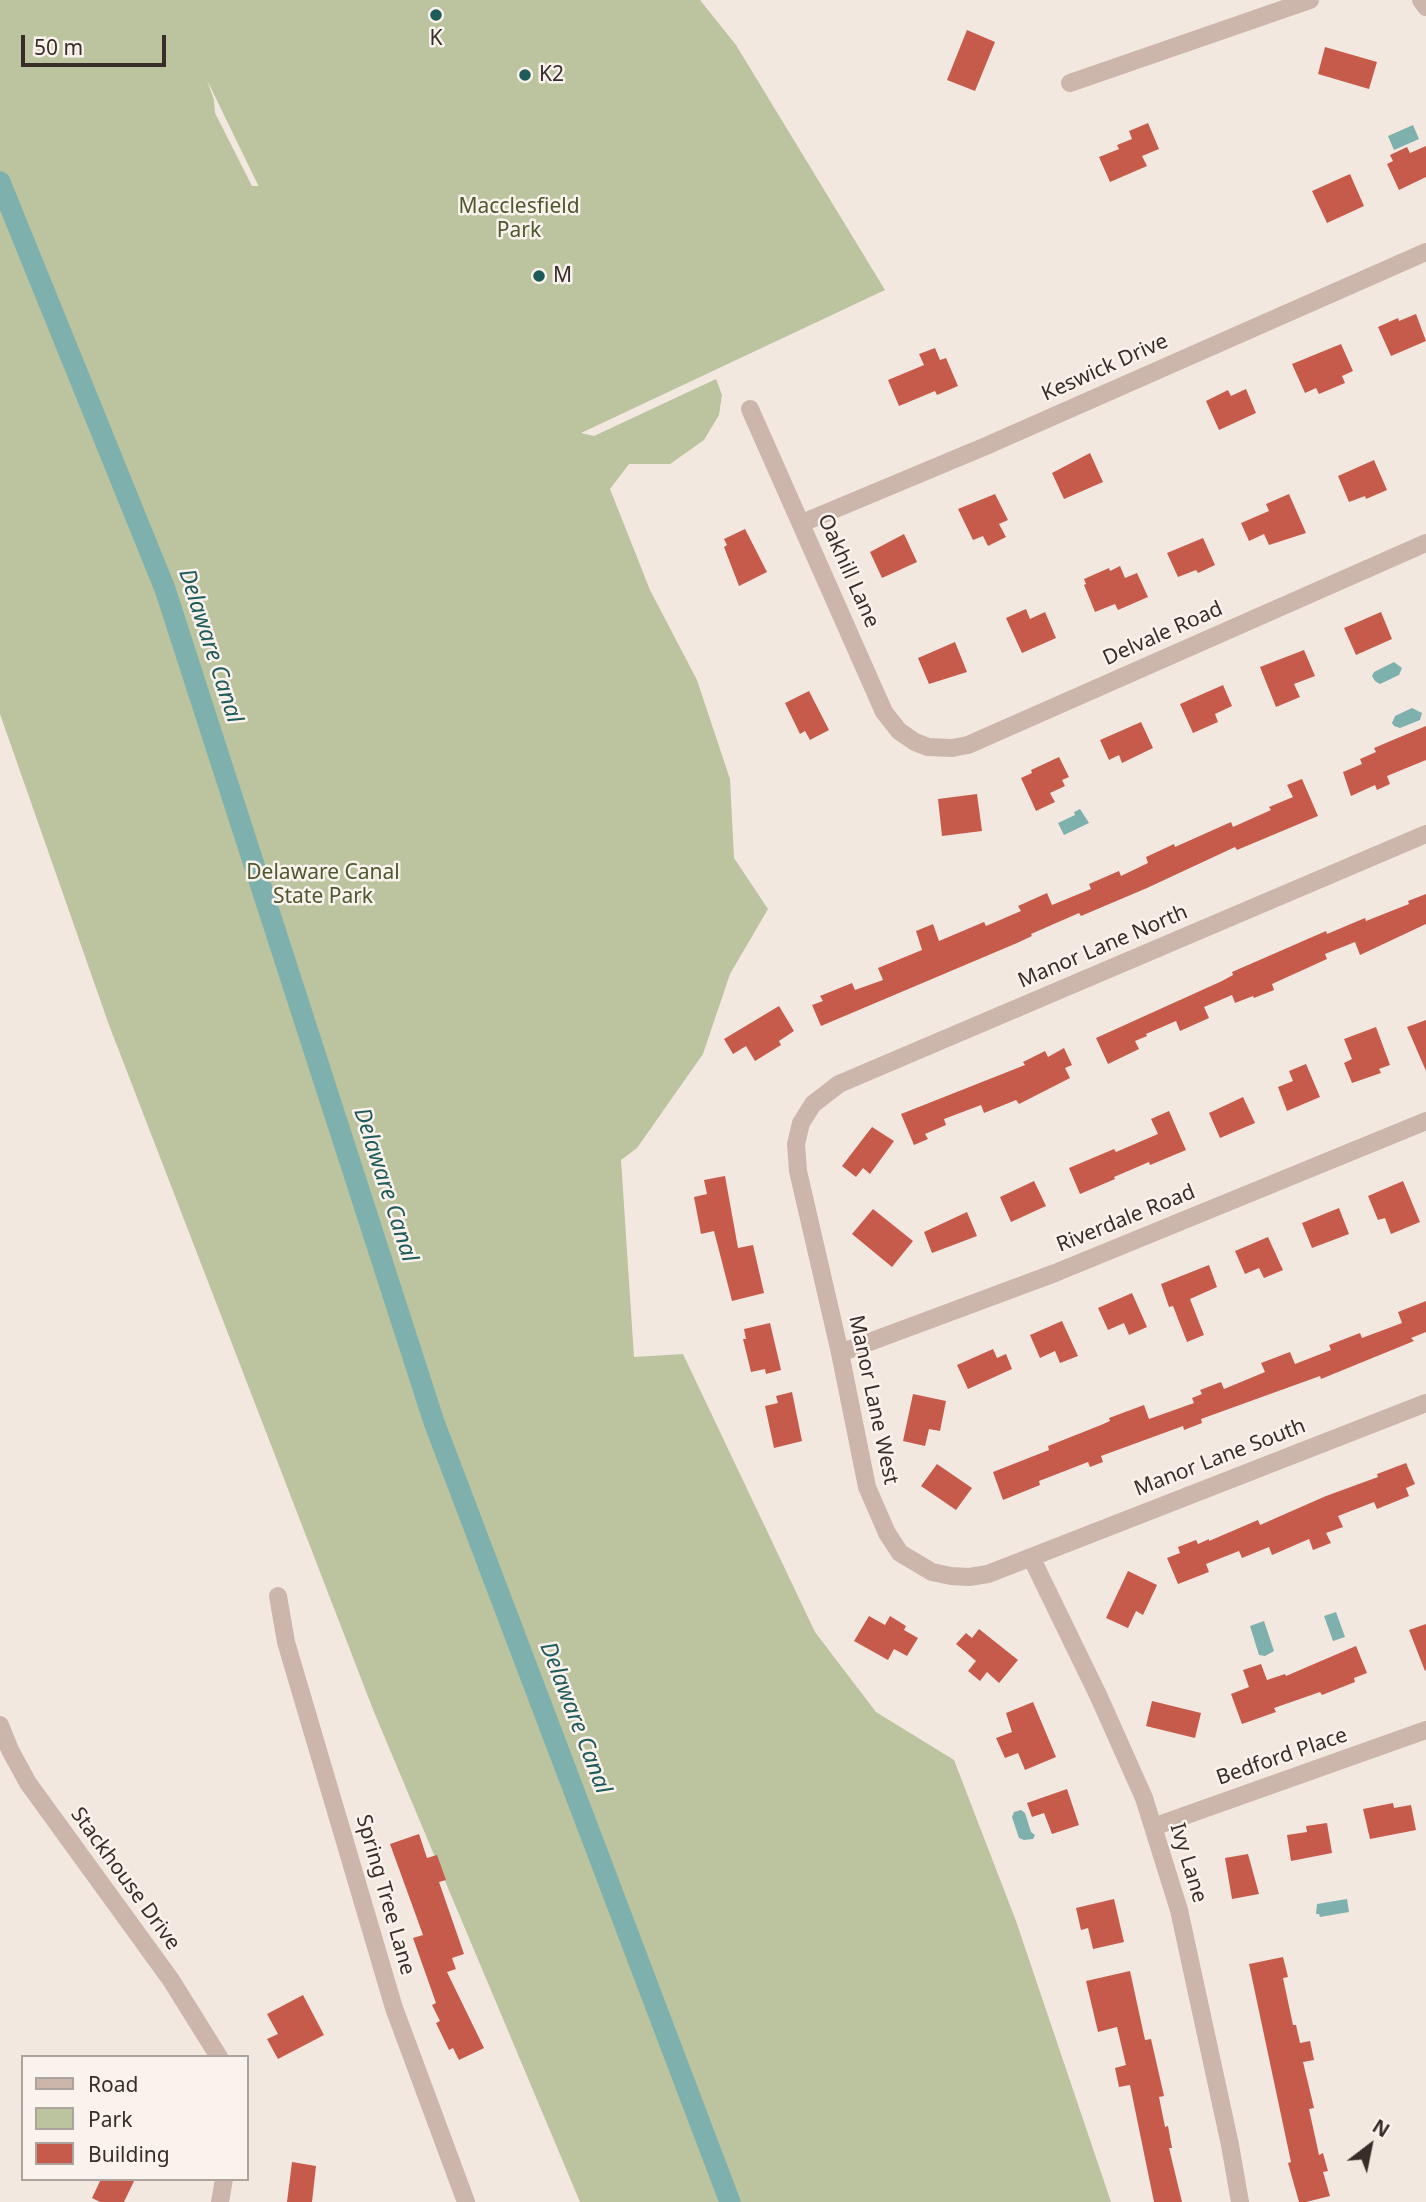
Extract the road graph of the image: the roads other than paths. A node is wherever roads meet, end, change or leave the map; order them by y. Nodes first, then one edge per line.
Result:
1 (1310, 0) edge
2 (1421, 0) edge
3 (1426, 7) edge
4 (1070, 83) dead end
5 (1426, 252) edge
6 (750, 409) dead end
7 (802, 523) junction
8 (1426, 543) edge
9 (915, 742) joint
10 (1426, 834) edge
11 (806, 1114) joint
12 (1426, 1121) edge
13 (840, 1353) junction
14 (1426, 1403) edge
15 (1031, 1557) junction
16 (278, 1595) dead end
17 (0, 1725) edge
18 (1426, 1730) edge
19 (1153, 1827) junction
20 (218, 2055) edge
21 (224, 2181) edge
22 (220, 2202) edge
23 (466, 2202) edge
24 (1240, 2202) edge

1 - 4 street
2 - 3 street
5 - 7 street, Keswick Drive
6 - 7 street, Oakhill Lane
7 - 9 street, Oakhill Lane
8 - 9 street, Delvale Road
10 - 11 street, Manor Lane North
11 - 13 street, Manor Lane West
12 - 13 street, Riverdale Road
13 - 15 street, Manor Lane West
14 - 15 street, Manor Lane South
15 - 19 street, Ivy Lane
16 - 23 street, Spring Tree Lane
17 - 20 street, Stackhouse Drive
18 - 19 street, Bedford Place
19 - 24 street, Ivy Lane
21 - 22 street

